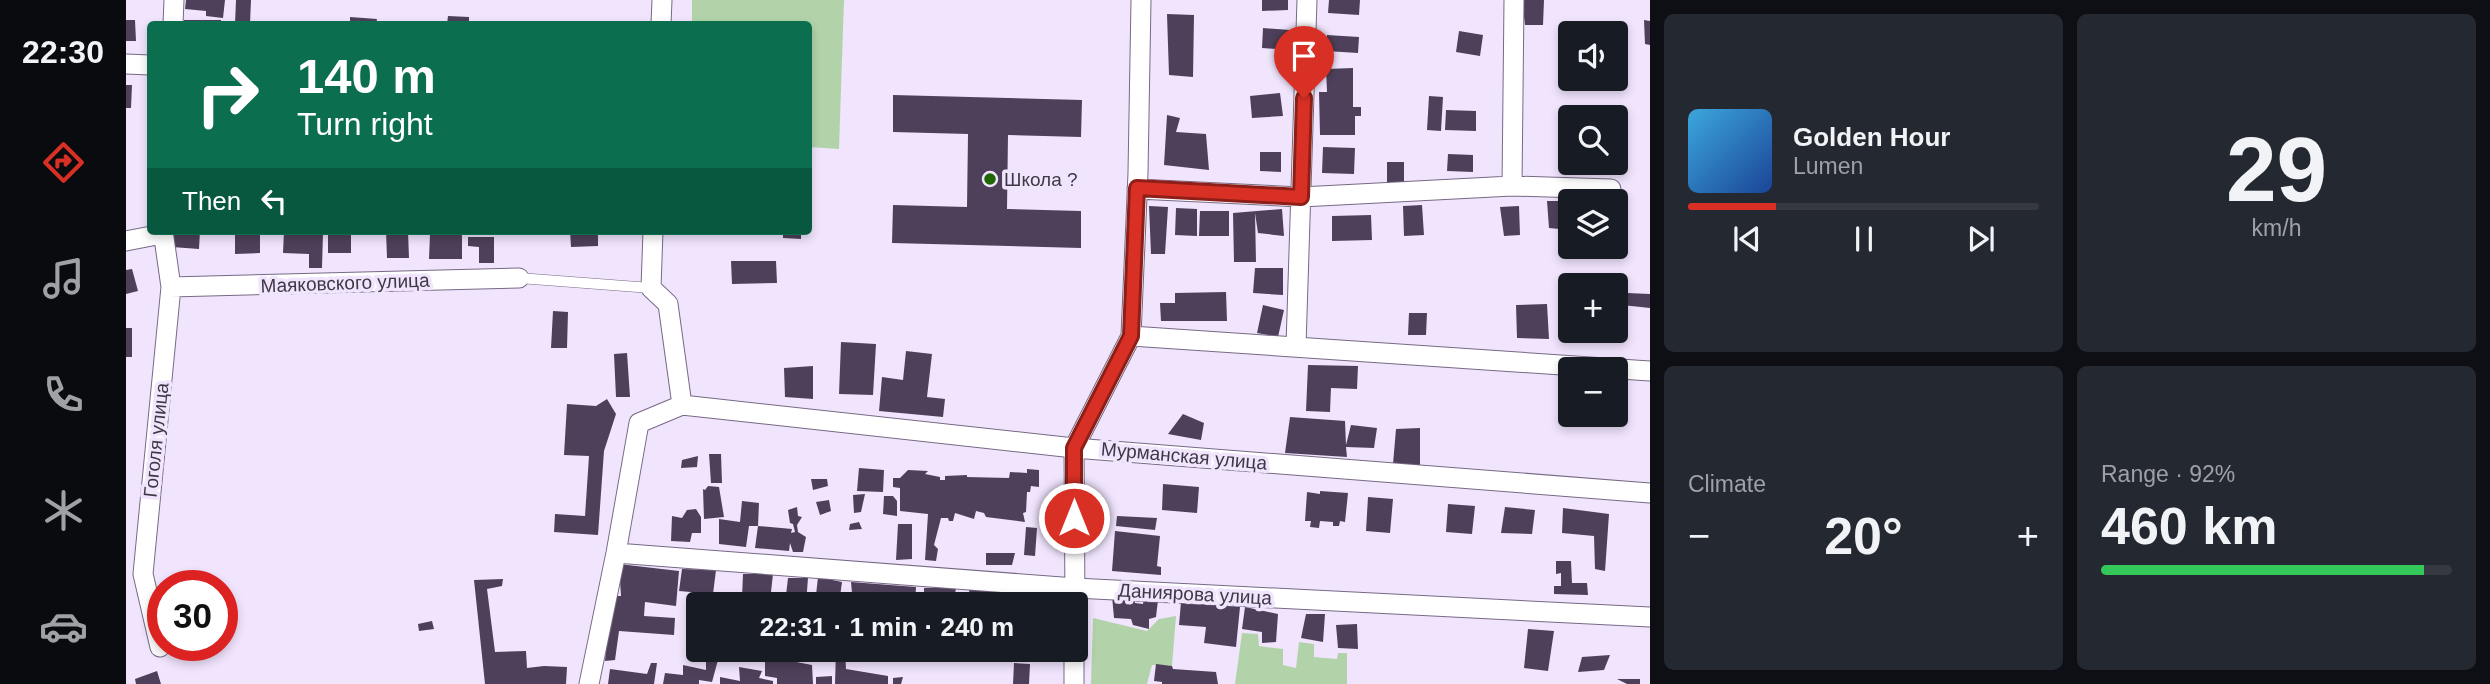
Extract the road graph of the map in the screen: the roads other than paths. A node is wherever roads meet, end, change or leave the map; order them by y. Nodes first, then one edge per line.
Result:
1 (174, 0) edge
2 (662, 0) edge
3 (1140, 0) edge
4 (1307, 0) edge
5 (1514, 0) edge
6 (173, 21) edge
7 (661, 21) edge
8 (126, 64) edge
9 (147, 65) edge
10 (1512, 186) junction
11 (1137, 188) junction
12 (1611, 189) dead end
13 (1301, 197) junction
14 (150, 235) edge
15 (163, 235) edge
16 (653, 235) edge
17 (126, 241) edge
18 (519, 278) joint
19 (172, 287) junction
20 (651, 288) junction
21 (1131, 336) junction
22 (1296, 346) junction
23 (1650, 371) edge
24 (682, 405) junction
25 (1074, 448) junction
26 (1650, 493) edge
27 (616, 552) junction
28 (147, 592) edge
29 (1033, 592) edge
30 (1075, 592) edge
31 (1088, 596) edge
32 (1650, 617) edge
33 (1074, 662) edge
34 (589, 684) edge
35 (1074, 684) edge

1 - 6 street
2 - 7 street
3 - 11 street
4 - 13 street
5 - 10 street
8 - 9 street
10 - 12 street
10 - 13 street
11 - 13 street
11 - 21 street
13 - 22 street
14 - 17 street
15 - 19 street, Гоголя улица
16 - 20 street
18 - 19 street, Маяковского улица
18 - 20 lane
19 - 28 street, Гоголя улица
20 - 24 street
21 - 22 street
21 - 25 street
22 - 23 street
24 - 25 street, Мурманская улица
24 - 27 street, Мурманская улица
25 - 26 street, Мурманская улица
25 - 30 street
27 - 29 street, Даниярова улица
27 - 34 street
31 - 32 street, Даниярова улица
33 - 35 street

